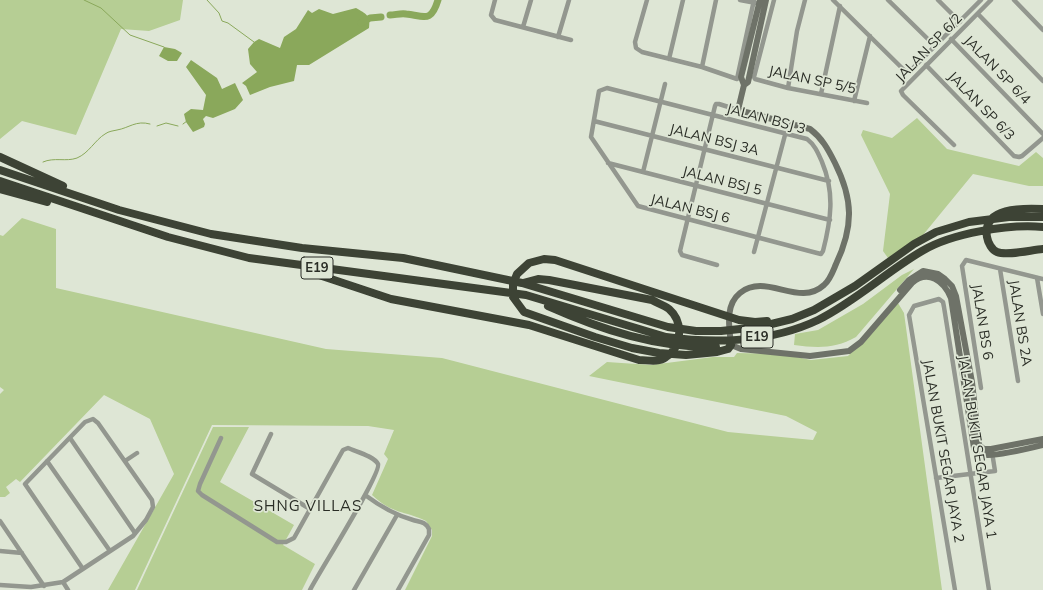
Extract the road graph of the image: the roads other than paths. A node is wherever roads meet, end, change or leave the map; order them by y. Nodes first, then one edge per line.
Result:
1 (495, 0) edge
2 (532, 0) edge
3 (569, 0) edge
4 (647, 0) edge
5 (683, 0) edge
6 (716, 0) edge
7 (740, 0) edge
8 (774, 0) edge
9 (805, 0) edge
10 (834, 0) edge
11 (888, 0) edge
12 (938, 0) edge
13 (981, 0) edge
14 (992, 0) edge
15 (1014, 0) edge
16 (760, 2) edge
17 (840, 6) junction
18 (978, 14) junction
19 (960, 22) junction
20 (523, 28) junction
21 (1043, 30) edge
22 (870, 36) junction
23 (558, 37) junction
24 (951, 39) junction
25 (571, 40) dead end
26 (935, 46) junction
27 (669, 59) junction
28 (926, 65) junction
29 (702, 67) junction
30 (1043, 81) edge
31 (665, 84) dead end
32 (788, 88) junction
33 (602, 89) joint
34 (822, 94) junction
35 (854, 100) junction
36 (661, 102) junction
37 (867, 103) dead end
38 (738, 110) junction
39 (713, 116) junction
40 (594, 121) junction
41 (1043, 134) edge
42 (784, 135) junction
43 (652, 136) junction
44 (1043, 138) edge
45 (954, 145) dead end
46 (705, 149) junction
47 (0, 157) edge
48 (608, 163) junction
49 (777, 167) junction
50 (0, 170) edge
51 (643, 172) junction
52 (0, 181) edge
53 (829, 181) junction
54 (696, 185) junction
55 (0, 189) edge
56 (766, 203) junction
57 (81, 209) junction
58 (1043, 209) edge
59 (119, 210) junction
60 (1043, 217) edge
61 (687, 219) junction
62 (830, 220) junction
63 (1043, 227) edge
64 (758, 237) junction
65 (1043, 249) edge
66 (754, 252) dead end
67 (821, 254) joint
68 (289, 264) junction
69 (717, 265) dead end
70 (1000, 269) junction
71 (1037, 278) junction
72 (1043, 279) edge
73 (522, 283) junction
74 (536, 297) junction
75 (1043, 314) edge
76 (909, 315) joint
77 (792, 319) junction
78 (724, 349) junction
79 (1018, 381) dead end
80 (981, 388) dead end
81 (271, 434) dead end
82 (70, 438) junction
83 (221, 438) dead end
84 (1043, 439) edge
85 (1043, 445) edge
86 (992, 452) junction
87 (137, 453) dead end
88 (47, 461) junction
89 (125, 461) junction
90 (970, 474) junction
91 (936, 478) junction
92 (366, 495) junction
93 (310, 509) junction
94 (397, 515) junction
95 (0, 521) edge
96 (136, 533) junction
97 (0, 551) edge
98 (110, 551) junction
99 (22, 553) junction
100 (84, 569) junction
101 (63, 582) junction
102 (0, 585) edge
103 (44, 586) junction
104 (68, 590) edge
105 (310, 590) edge
106 (354, 590) edge
107 (398, 590) edge
108 (955, 590) edge
109 (989, 590) edge

1 - 20 street
2 - 20 street
3 - 23 street
4 - 27 street
5 - 27 street
6 - 29 street
7 - 16 street
8 - 32 street, JALAN SP 5/5
9 - 32 street
10 - 17 street
11 - 26 street
12 - 19 street
13 - 19 street
14 - 18 street, JALAN SP 6/2
15 - 21 street
16 - 29 street
16 - 38 street
17 - 22 street
17 - 34 street
18 - 24 street, JALAN SP 6/2
18 - 30 street
19 - 26 street
20 - 23 street
22 - 26 street
22 - 35 street
23 - 25 street
24 - 28 street, JALAN SP 6/2
24 - 41 street, JALAN SP 6/4
27 - 29 street
28 - 44 street, JALAN SP 6/3
28 - 45 street, JALAN SP 6/2
31 - 36 street
32 - 34 street, JALAN SP 5/5
33 - 36 street, JALAN BSJ 3
33 - 40 street, JALAN BSJ 6
34 - 35 street, JALAN SP 5/5
35 - 37 street, JALAN SP 5/5
36 - 39 street, JALAN BSJ 3
36 - 43 street
38 - 39 street
38 - 78 street
39 - 42 street, JALAN BSJ 3
39 - 46 street
40 - 43 street, JALAN BSJ 3A
40 - 48 street, JALAN BSJ 6
42 - 49 street
42 - 53 street, JALAN BSJ 3
43 - 46 street, JALAN BSJ 3A
43 - 51 street
46 - 49 street, JALAN BSJ 3A
46 - 54 street
47 - 59 highway
48 - 51 street, JALAN BSJ 5
48 - 61 street, JALAN BSJ 6
49 - 53 street, JALAN BSJ 3A
49 - 56 street
50 - 59 highway, E19
51 - 54 street, JALAN BSJ 5
52 - 57 highway, E19
53 - 62 street, JALAN BSJ 3
54 - 56 street, JALAN BSJ 5
54 - 61 street
55 - 57 highway
56 - 62 street, JALAN BSJ 5
56 - 64 street
57 - 68 highway, E19
58 - 65 highway
59 - 73 highway, E19
60 - 77 highway, E19
61 - 64 street, JALAN BSJ 6
61 - 69 street
62 - 67 street, JALAN BSJ 3
63 - 74 highway, E19
64 - 66 street
64 - 67 street, JALAN BSJ 6
68 - 73 highway
68 - 74 highway, E19
70 - 71 street
70 - 79 street, JALAN BS 2A
70 - 80 street, JALAN BS 6
71 - 72 street
71 - 75 street
73 - 77 highway, E19
74 - 78 highway
76 - 90 street, JALAN BUKIT SEGAR JAYA 1
76 - 91 street, JALAN BUKIT SEGAR JAYA 2
77 - 78 highway
78 - 86 street
81 - 93 street
82 - 88 street
82 - 89 street
82 - 96 street
83 - 93 street
84 - 86 street
85 - 86 street
86 - 90 street
87 - 89 street
88 - 98 street
88 - 100 street
89 - 96 street
90 - 91 street
90 - 109 street, JALAN BUKIT SEGAR JAYA 1
91 - 108 street, JALAN BUKIT SEGAR JAYA 2
92 - 93 street
92 - 94 street
92 - 105 street
94 - 106 street
94 - 107 street
95 - 99 street
96 - 98 street
97 - 99 street
98 - 100 street
99 - 103 street
100 - 101 street
101 - 103 street
101 - 104 street
102 - 103 street

